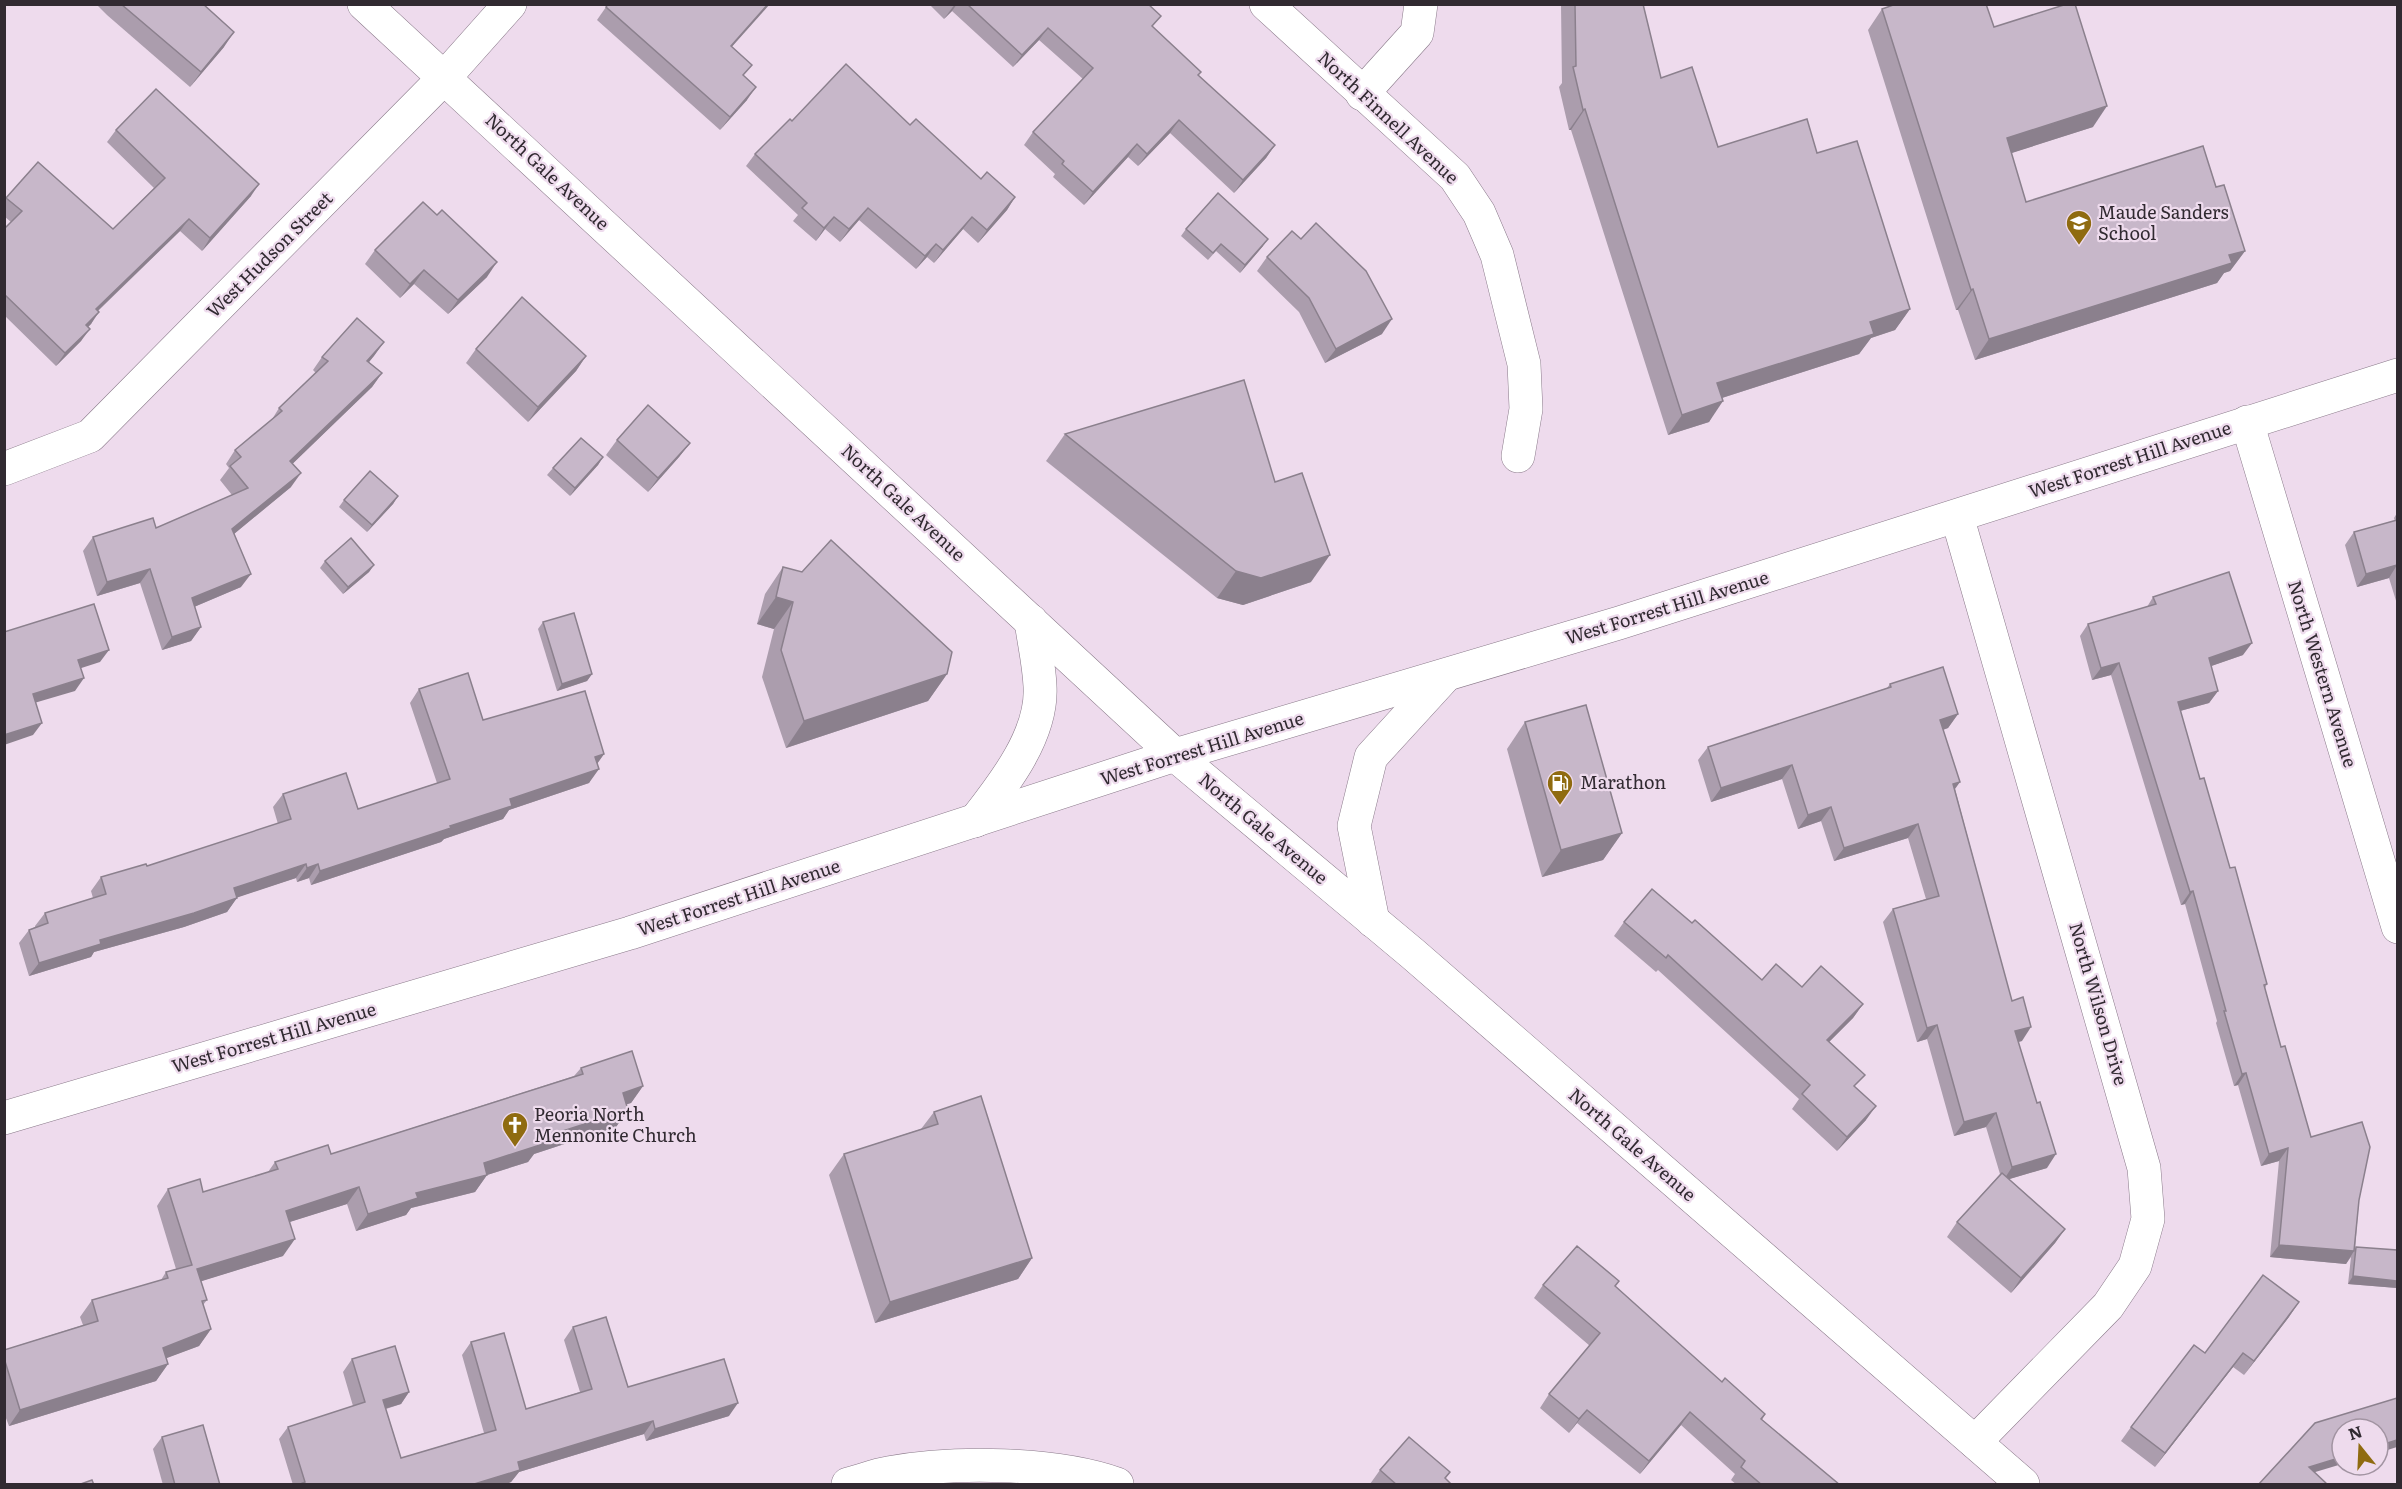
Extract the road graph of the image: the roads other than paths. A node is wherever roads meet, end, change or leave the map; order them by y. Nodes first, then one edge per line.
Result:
1 (364, 4) edge
2 (510, 4) edge
3 (1421, 4) edge
4 (1274, 7) edge
5 (445, 77) junction
6 (1362, 94) junction
7 (2397, 375) edge
8 (2247, 422) junction
9 (1518, 456) dead end
10 (4, 468) edge
11 (1957, 516) junction
12 (1031, 621) junction
13 (1446, 675) junction
14 (1175, 755) junction
15 (975, 821) junction
16 (1373, 921) junction
17 (2397, 927) edge
18 (4, 1118) edge
19 (1975, 1442) junction
20 (848, 1485) edge
21 (1117, 1485) edge
22 (2023, 1485) edge

1 - 5 street, North Gale Avenue
2 - 5 street, West Hudson Street
3 - 6 street
4 - 6 street, North Finnell Avenue
5 - 10 street, West Hudson Street
5 - 12 street, North Gale Avenue
6 - 9 street, North Finnell Avenue
7 - 8 street, West Forrest Hill Avenue
8 - 11 street, West Forrest Hill Avenue
8 - 17 street, North Western Avenue
11 - 13 street, West Forrest Hill Avenue
11 - 19 street, North Wilson Drive
12 - 14 street, North Gale Avenue
12 - 15 street
13 - 14 street, West Forrest Hill Avenue
13 - 16 street
14 - 15 street, West Forrest Hill Avenue
14 - 16 street, North Gale Avenue
15 - 18 street, West Forrest Hill Avenue
16 - 19 street, North Gale Avenue
19 - 22 street, North Gale Avenue
20 - 21 street

